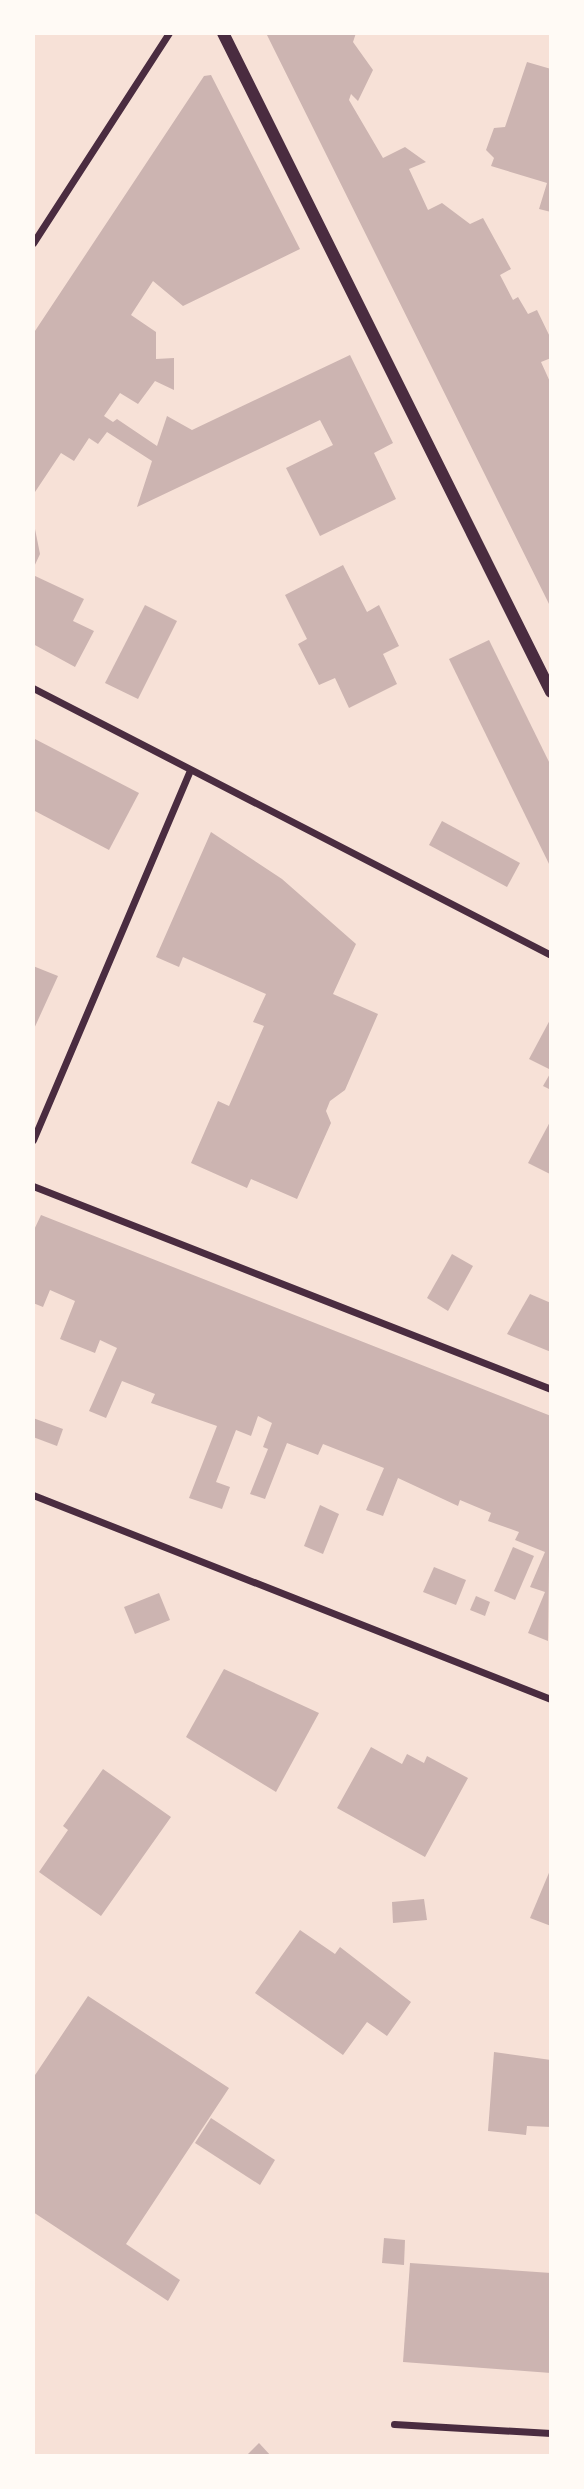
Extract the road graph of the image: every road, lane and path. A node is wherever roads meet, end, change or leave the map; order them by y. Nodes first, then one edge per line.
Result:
1 (169, 33) edge
2 (223, 33) edge
3 (33, 243) edge
4 (33, 688) edge
5 (551, 692) edge
6 (190, 771) junction
7 (551, 956) edge
8 (33, 1140) edge
9 (33, 1186) edge
10 (551, 1389) edge
11 (33, 1495) edge
12 (551, 1699) edge
13 (394, 2424) dead end
14 (551, 2433) edge

1 - 3 street
2 - 5 street
4 - 6 street
6 - 7 street
6 - 8 street
9 - 10 street
11 - 12 street
13 - 14 street

